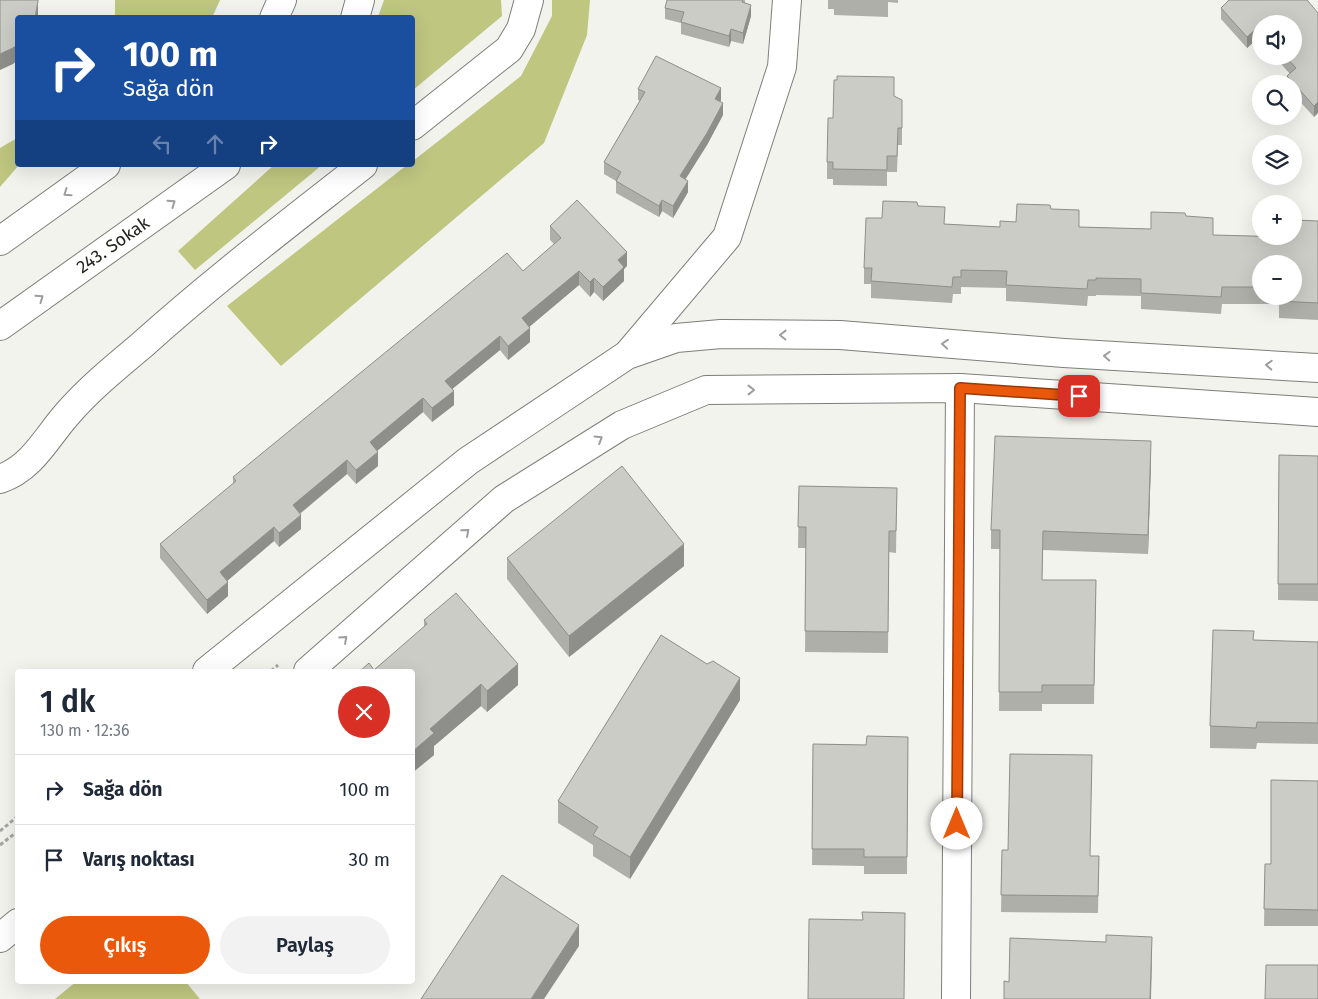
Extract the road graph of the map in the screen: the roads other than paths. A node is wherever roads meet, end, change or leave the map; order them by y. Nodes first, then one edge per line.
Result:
1 (282, 0) edge
2 (360, 0) edge
3 (529, 0) edge
4 (787, 0) edge
5 (275, 15) edge
6 (356, 15) edge
7 (415, 124) edge
8 (103, 167) edge
9 (223, 167) edge
10 (360, 167) edge
11 (0, 240) edge
12 (0, 326) edge
13 (627, 356) junction
14 (1318, 368) edge
15 (960, 388) junction
16 (1318, 412) edge
17 (0, 479) edge
18 (210, 669) edge
19 (310, 669) edge
20 (15, 926) edge
21 (0, 938) edge
22 (956, 999) edge

1 - 5 street
2 - 6 street
3 - 7 street
4 - 13 street
8 -> 11 street
12 -> 9 street, 243. Sokak
10 - 17 street
14 -> 13 street
13 - 18 street
15 - 16 street
19 -> 15 street
15 - 22 street
20 - 21 street

